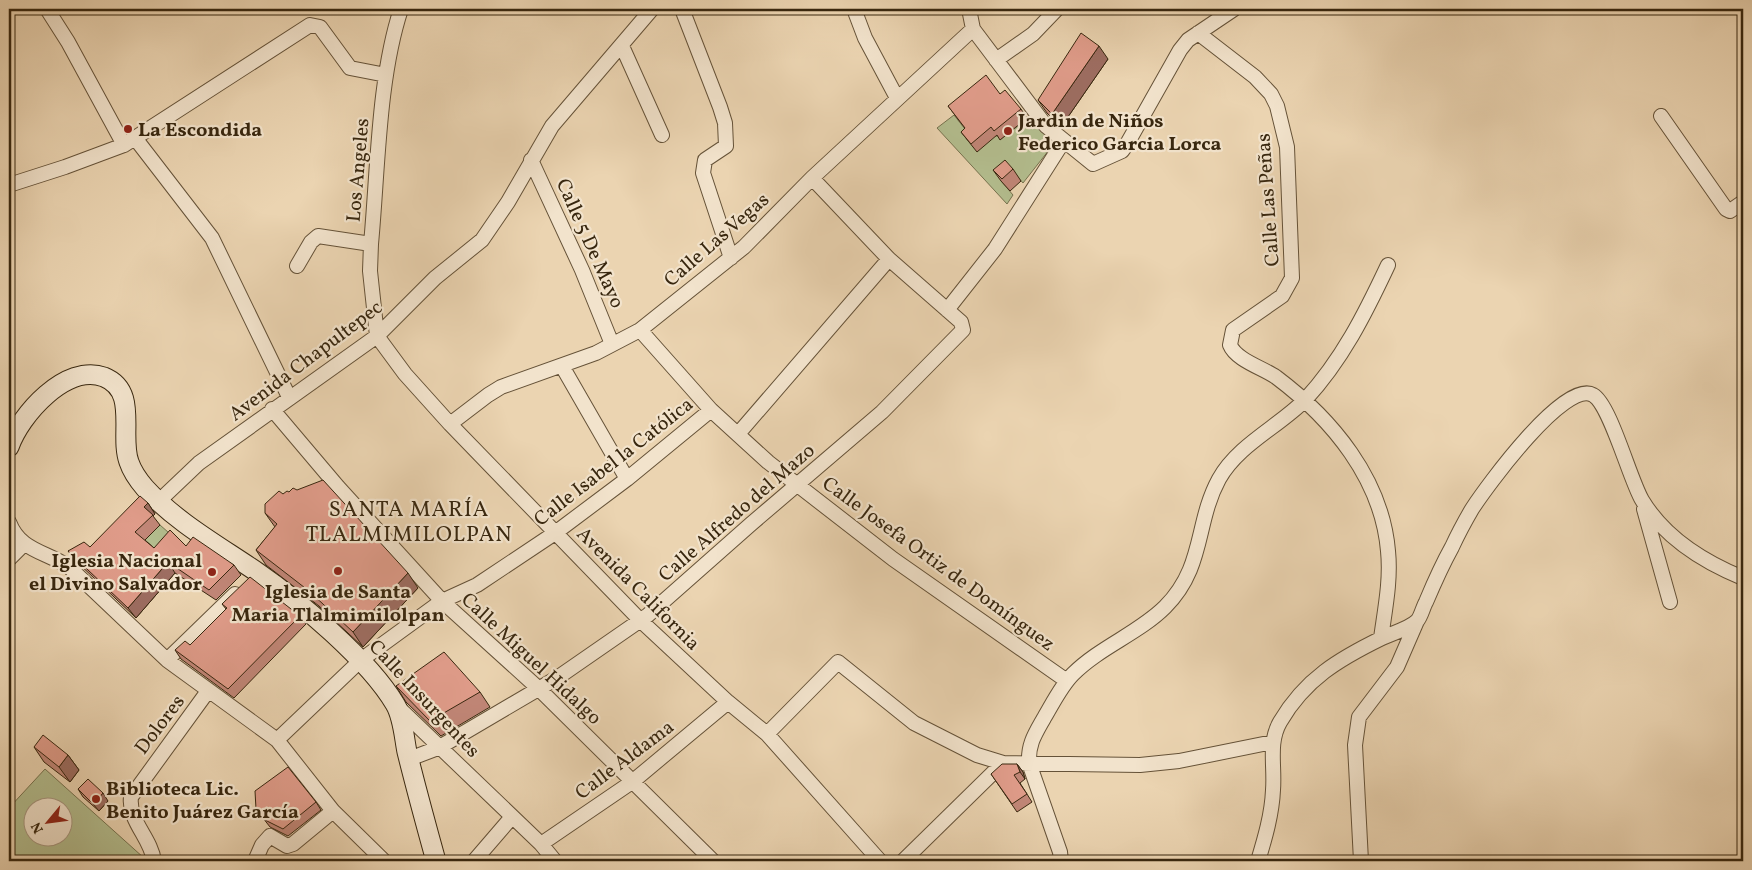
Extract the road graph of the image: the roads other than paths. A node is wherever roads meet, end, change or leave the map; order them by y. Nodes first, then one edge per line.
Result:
1 (47, 9) edge
2 (401, 9) edge
3 (652, 9) edge
4 (682, 9) edge
5 (854, 9) edge
6 (1057, 9) edge
7 (1234, 9) edge
8 (973, 16) edge
9 (1198, 33) junction
10 (622, 46) junction
11 (996, 60) junction
12 (386, 75) junction
13 (897, 98) junction
14 (1661, 116) dead end
15 (662, 135) dead end
16 (130, 142) junction
17 (1063, 142) junction
18 (531, 160) junction
19 (812, 178) junction
20 (9, 185) edge
21 (1743, 202) edge
22 (371, 244) junction
23 (731, 258) junction
24 (889, 259) junction
25 (1388, 265) dead end
26 (298, 266) dead end
27 (947, 310) junction
28 (640, 330) junction
29 (377, 336) junction
30 (612, 344) junction
31 (562, 366) junction
32 (289, 397) junction
33 (1304, 401) junction
34 (272, 409) junction
35 (711, 410) junction
36 (450, 424) junction
37 (738, 434) junction
38 (9, 447) edge
39 (628, 479) junction
40 (798, 484) junction
41 (1642, 499) junction
42 (159, 501) junction
43 (9, 522) edge
44 (555, 533) junction
45 (23, 545) junction
46 (9, 559) edge
47 (1743, 578) edge
48 (250, 579) junction
49 (442, 601) junction
50 (1670, 602) dead end
51 (640, 621) junction
52 (1417, 621) junction
53 (1382, 638) junction
54 (168, 660) junction
55 (361, 660) junction
56 (1067, 681) junction
57 (538, 688) junction
58 (208, 691) junction
59 (728, 702) junction
60 (396, 705) junction
61 (766, 734) junction
62 (276, 740) junction
63 (1273, 742) junction
64 (438, 748) junction
65 (409, 759) junction
66 (1003, 763) junction
67 (1029, 763) junction
68 (632, 782) junction
69 (333, 811) junction
70 (512, 818) junction
71 (541, 844) junction
72 (876, 856) edge
73 (154, 861) edge
74 (255, 861) edge
75 (384, 861) edge
76 (436, 861) edge
77 (474, 861) edge
78 (554, 861) edge
79 (713, 861) edge
80 (862, 861) edge
81 (903, 861) edge
82 (1061, 861) edge
83 (1258, 861) edge
84 (1361, 861) edge

1 - 16 street
2 - 12 street, Los Angeles
3 - 10 street, Avenida Chapultepec
4 - 23 street
5 - 13 street
6 - 11 street
7 - 9 street
8 - 11 street
8 - 13 street, Calle Las Vegas
9 - 17 street
9 - 33 street, Calle Las Peñas
10 - 15 street
10 - 18 street, Avenida Chapultepec
11 - 17 street
12 - 16 street
12 - 22 street, Los Angeles
13 - 19 street, Calle Las Vegas
14 - 21 street
16 - 20 street
16 - 32 street
17 - 27 street
18 - 29 street, Avenida Chapultepec
18 - 30 street, Calle 5 De Mayo
19 - 23 street, Calle Las Vegas
19 - 24 street
22 - 26 street
22 - 29 street, Los Angeles
23 - 28 street, Calle Las Vegas
24 - 27 street
24 - 37 street
25 - 33 street
27 - 40 street, Calle Alfredo del Mazo
28 - 30 street, Calle Las Vegas
28 - 35 street, Calle Josefa Ortiz de Domínguez
29 - 32 street, Avenida Chapultepec
29 - 36 street, Avenida California
30 - 31 street, Calle Las Vegas
31 - 36 street, Calle Las Vegas
31 - 39 street
32 - 34 street, Avenida Chapultepec
33 - 53 street, Calle Las Peñas
33 - 56 street
34 - 42 street, Avenida Chapultepec
34 - 49 street, Calle Miguel Hidalgo
35 - 37 street, Calle Josefa Ortiz de Domínguez
35 - 39 street, Calle Isabel la Católica
36 - 44 street, Avenida California
37 - 40 street, Calle Josefa Ortiz de Domínguez
38 - 42 main road, Calle Insurgentes
39 - 44 street, Calle Isabel la Católica
40 - 51 street, Calle Alfredo del Mazo
40 - 56 street, Calle Josefa Ortiz de Domínguez
41 - 47 street
41 - 50 street
41 - 52 street
42 - 48 main road, Calle Insurgentes
43 - 45 street
44 - 49 street, Calle Isabel la Católica
44 - 51 street, Avenida California
45 - 46 street
45 - 54 street
48 - 54 street
48 - 55 main road, Calle Insurgentes
49 - 55 street, Calle Isabel la Católica
49 - 57 street, Calle Miguel Hidalgo
51 - 57 street, Calle Alfredo del Mazo
51 - 59 street, Avenida California
52 - 53 street
52 - 84 street
53 - 63 street
54 - 58 street
55 - 60 main road, Calle Insurgentes
55 - 62 street, Calle Isabel la Católica
56 - 67 street
57 - 64 street, Calle Alfredo del Mazo
57 - 68 street, Calle Miguel Hidalgo
58 - 62 street
58 - 73 street, Dolores
59 - 61 street, Avenida California
59 - 68 street, Calle Aldama
60 - 64 street, Calle Insurgentes
60 - 65 main road
61 - 66 street
61 - 72 street, Avenida California
62 - 69 street
63 - 67 street
63 - 83 street
64 - 65 street, Calle Alfredo del Mazo
64 - 70 street, Calle Insurgentes
65 - 76 main road
66 - 67 street
66 - 81 street
67 - 82 street
68 - 71 street, Calle Aldama
68 - 79 street, Calle Miguel Hidalgo
69 - 74 street
69 - 75 street
70 - 71 street, Calle Insurgentes
70 - 77 street
71 - 78 street, Calle Insurgentes
72 - 80 street

